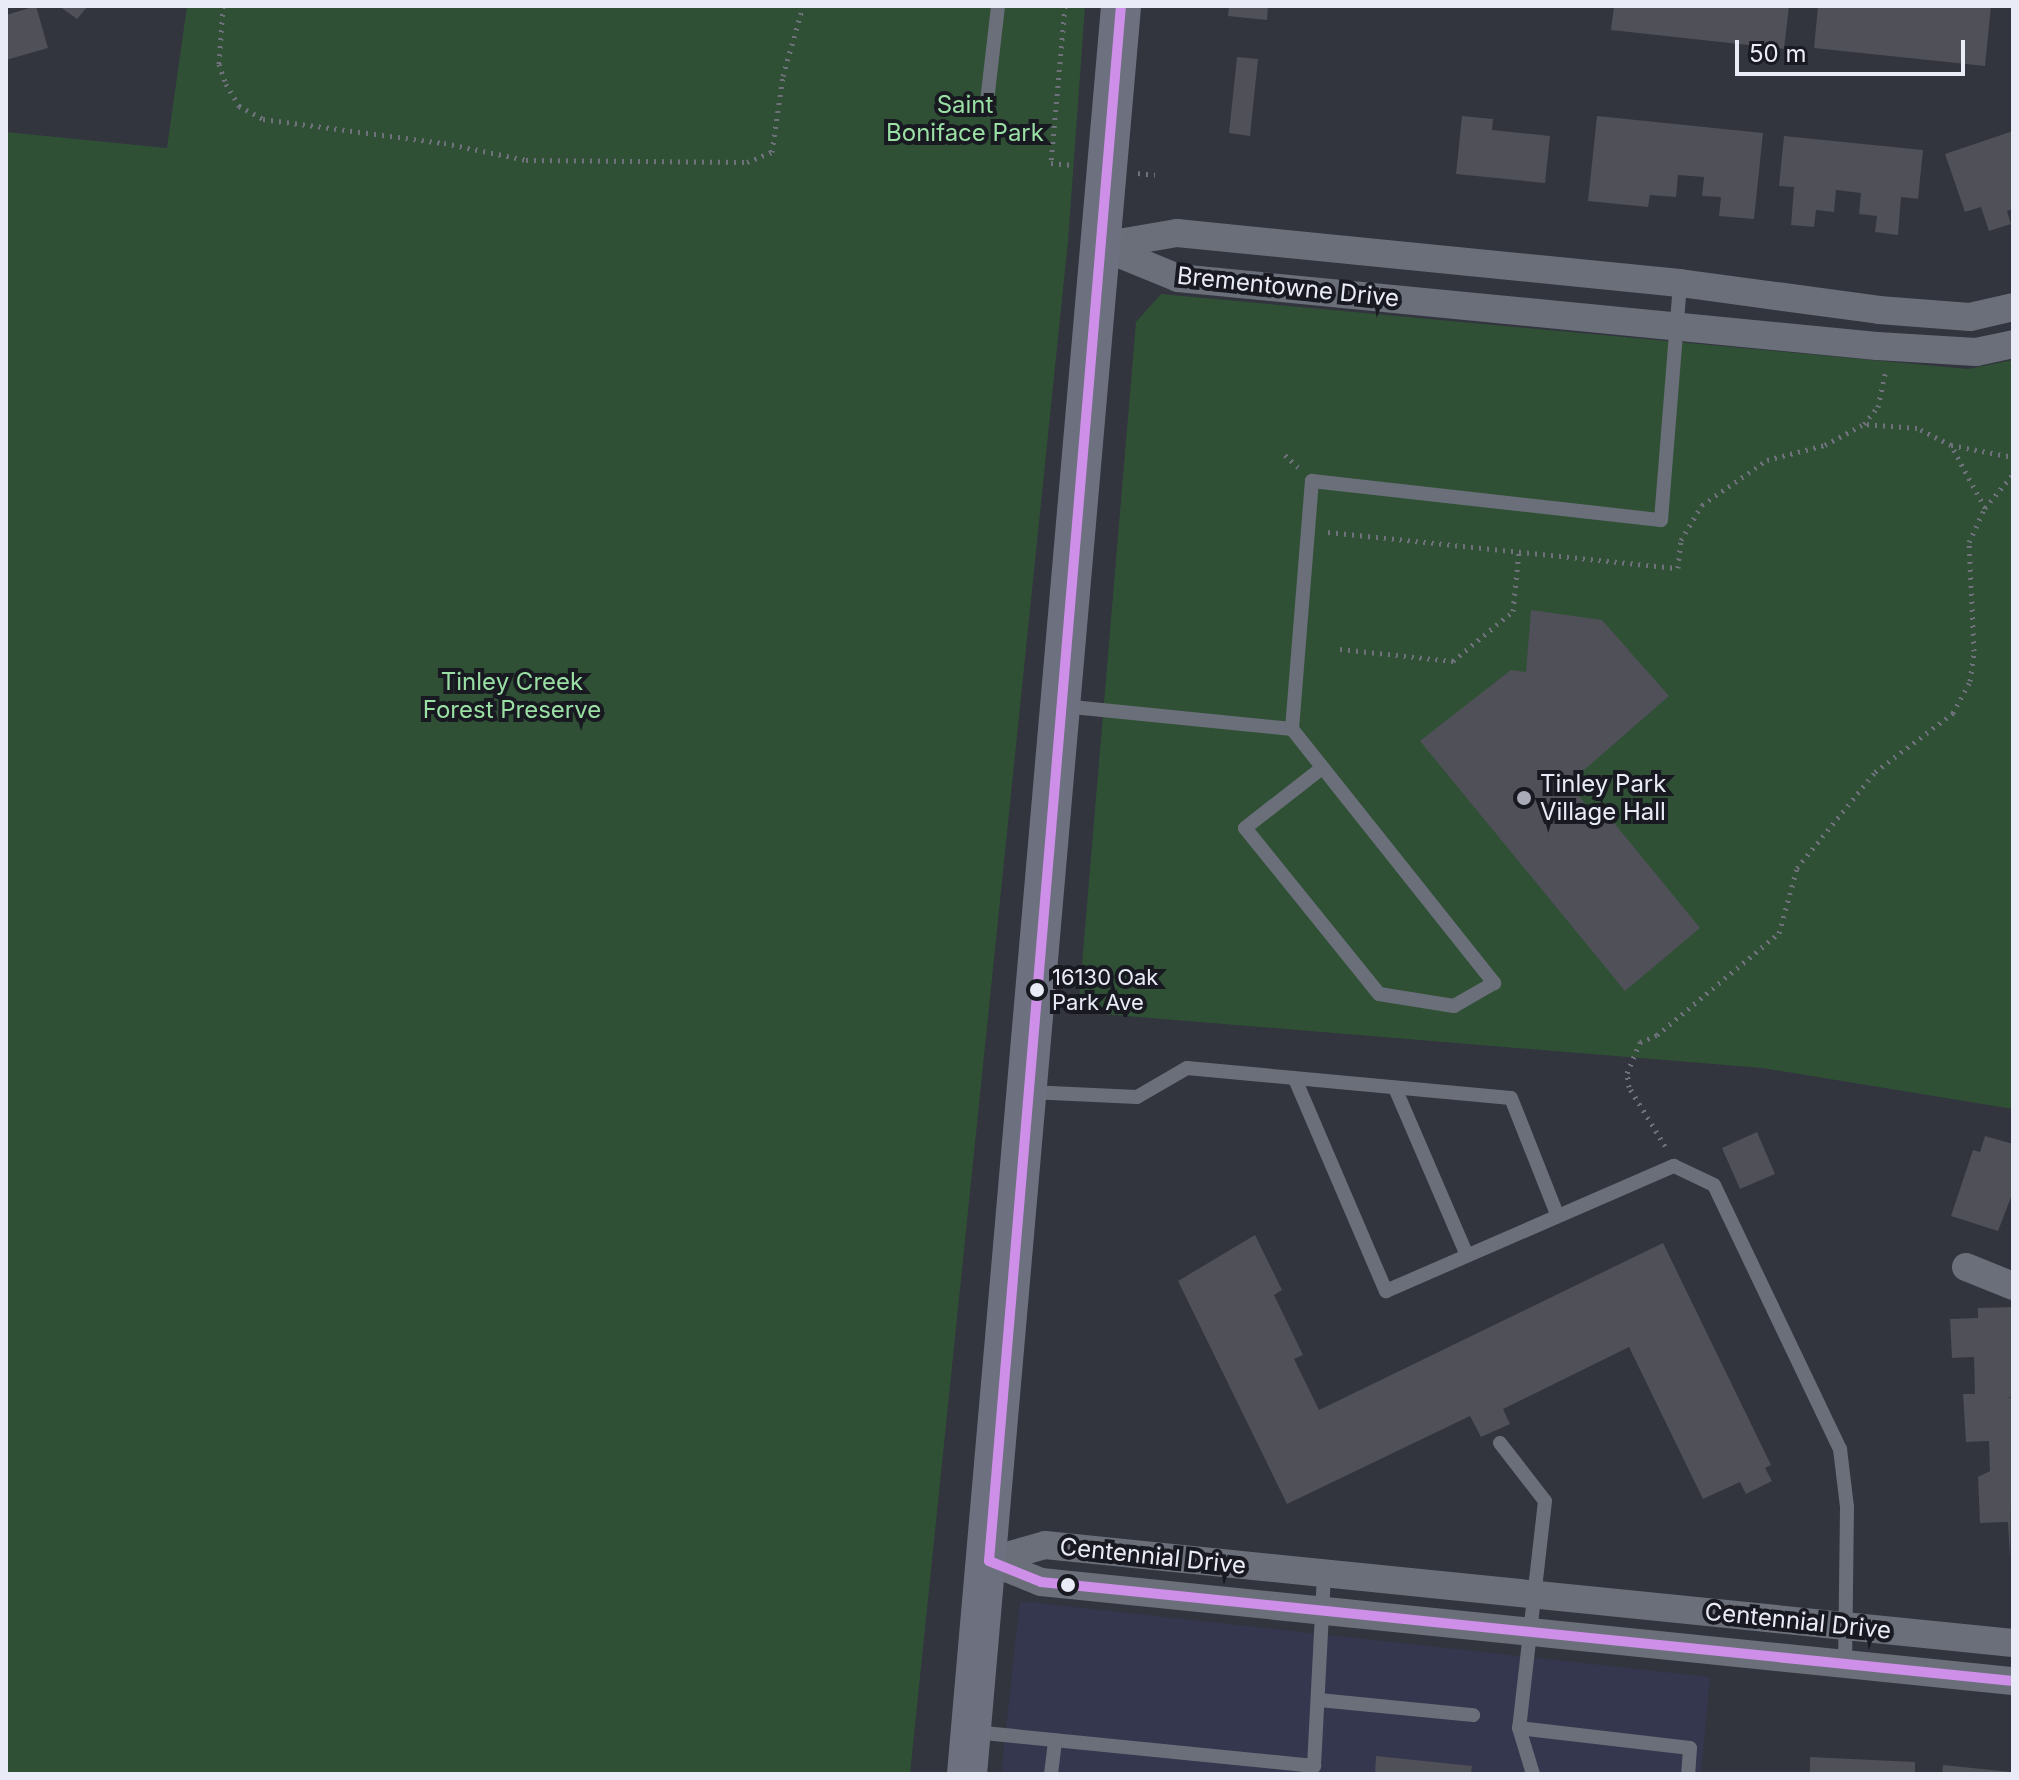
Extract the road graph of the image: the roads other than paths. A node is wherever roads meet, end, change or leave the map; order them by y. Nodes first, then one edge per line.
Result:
1 (998, 6) edge
2 (1121, 6) edge
3 (986, 110) dead end
4 (1100, 246) junction
5 (1680, 283) junction
6 (2013, 307) edge
7 (1879, 310) junction
8 (1677, 326) junction
9 (2013, 344) edge
10 (1877, 346) junction
11 (1062, 706) junction
12 (1292, 729) junction
13 (1322, 768) junction
14 (1295, 1079) junction
15 (1395, 1088) junction
16 (1029, 1092) junction
17 (1557, 1214) junction
18 (1467, 1255) junction
19 (1966, 1267) dead end
20 (2013, 1286) edge
21 (1500, 1443) dead end
22 (989, 1561) junction
23 (1324, 1572) junction
24 (1534, 1592) junction
25 (1323, 1610) junction
26 (1846, 1626) junction
27 (1529, 1631) junction
28 (2013, 1643) edge
29 (1845, 1664) junction
30 (2013, 1681) edge
31 (1319, 1700) junction
32 (1473, 1715) dead end
33 (1519, 1728) junction
34 (972, 1731) junction
35 (1055, 1740) junction
36 (967, 1774) edge
37 (1051, 1774) edge
38 (1533, 1774) edge
39 (1688, 1774) edge

1 - 3 lane
2 - 4 street
4 - 5 street, Brementowne Drive
4 - 8 street, Brementowne Drive
4 - 11 street
5 - 7 street, Brementowne Drive
5 - 8 lane
6 - 7 street, Brementowne Drive
7 - 10 street
8 - 10 street, Brementowne Drive
8 - 12 lane
9 - 10 street, Brementowne Drive
11 - 12 lane
11 - 16 street
12 - 13 lane
13 - 13 lane
14 - 15 lane
14 - 16 lane
14 - 18 lane
15 - 17 lane
15 - 18 lane
16 - 22 street
17 - 18 lane
17 - 26 lane
19 - 20 street
21 - 24 lane
22 - 23 street, Centennial Drive
22 - 25 street, Centennial Drive
22 - 34 street
23 - 24 street, Centennial Drive
23 - 25 lane
24 - 26 street, Centennial Drive
24 - 27 lane
25 - 27 street, Centennial Drive
25 - 31 lane
26 - 28 street, Centennial Drive
26 - 29 lane
27 - 29 street, Centennial Drive
27 - 33 lane
29 - 30 street, Centennial Drive
31 - 32 lane
31 - 35 lane
33 - 38 lane
33 - 39 lane
34 - 35 lane
34 - 36 street
35 - 37 lane

